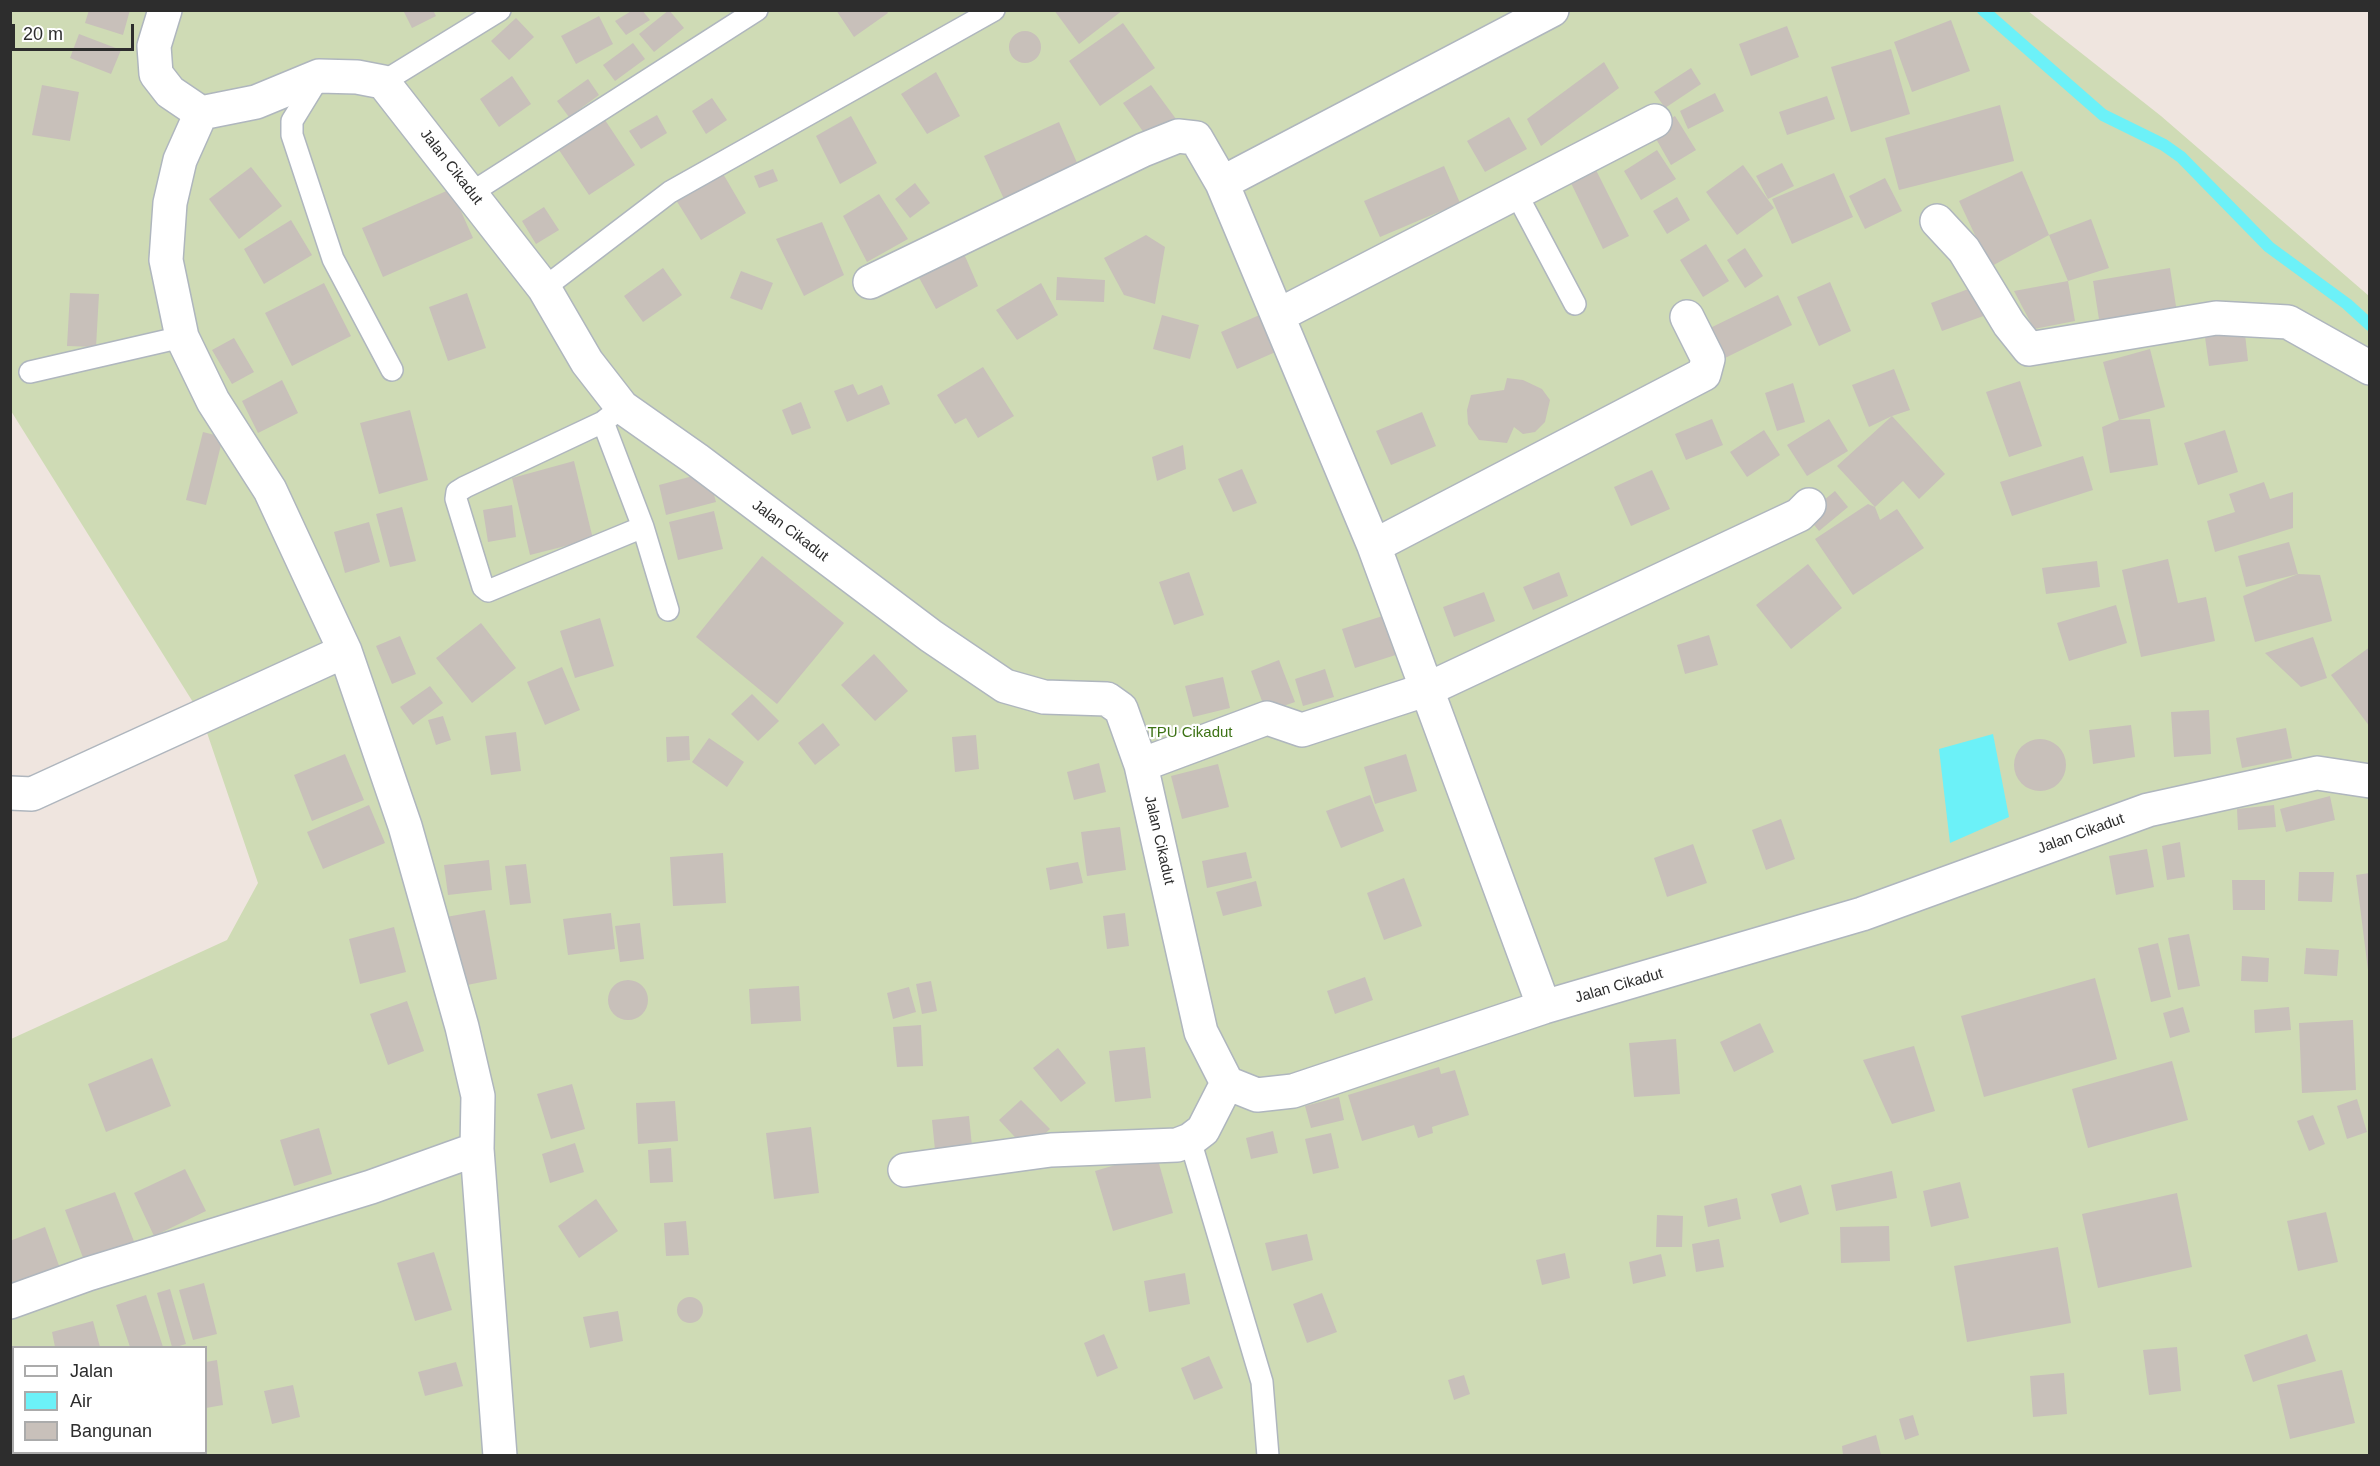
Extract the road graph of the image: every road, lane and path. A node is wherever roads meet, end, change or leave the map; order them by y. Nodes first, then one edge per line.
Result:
1 (165, 10) edge
2 (500, 10) edge
3 (757, 10) edge
4 (994, 10) edge
5 (1552, 10) edge
6 (319, 76) junction
7 (383, 82) junction
8 (201, 113) junction
9 (1655, 121) dead end
10 (1222, 183) junction
11 (471, 193) junction
12 (1516, 193) junction
13 (1937, 221) dead end
14 (870, 282) dead end
15 (544, 288) junction
16 (1575, 304) dead end
17 (1279, 315) junction
18 (1687, 317) dead end
19 (182, 337) junction
20 (2370, 368) edge
21 (392, 370) dead end
22 (30, 372) dead end
23 (612, 414) junction
24 (1809, 505) dead end
25 (643, 527) junction
26 (1374, 546) junction
27 (668, 610) dead end
28 (345, 651) junction
29 (1428, 689) junction
30 (1141, 765) junction
31 (2370, 781) edge
32 (10, 793) edge
33 (1544, 1007) junction
34 (1227, 1083) junction
35 (1190, 1140) junction
36 (477, 1149) junction
37 (905, 1170) dead end
38 (10, 1302) edge
39 (500, 1455) edge
40 (1268, 1455) edge

1 - 8 street
2 - 7 lane
3 - 11 lane
4 - 15 lane
5 - 10 street
6 - 7 street
6 - 8 street
6 - 21 lane
7 - 11 street, Jalan Cikadut
8 - 19 street
9 - 12 street
10 - 14 street
10 - 17 street
11 - 15 street, Jalan Cikadut
12 - 16 lane
12 - 17 street
13 - 20 street
15 - 23 street, Jalan Cikadut
17 - 26 street
18 - 26 street
19 - 22 lane
19 - 28 street
23 - 25 lane
23 - 25 lane
23 - 30 street, Jalan Cikadut
24 - 29 street
25 - 27 lane
26 - 29 street
28 - 32 street
28 - 36 street
29 - 30 street
29 - 33 street
30 - 34 street, Jalan Cikadut
31 - 33 street, Jalan Cikadut
33 - 34 street, Jalan Cikadut
34 - 35 street
35 - 37 street
35 - 40 lane
36 - 38 street
36 - 39 street

